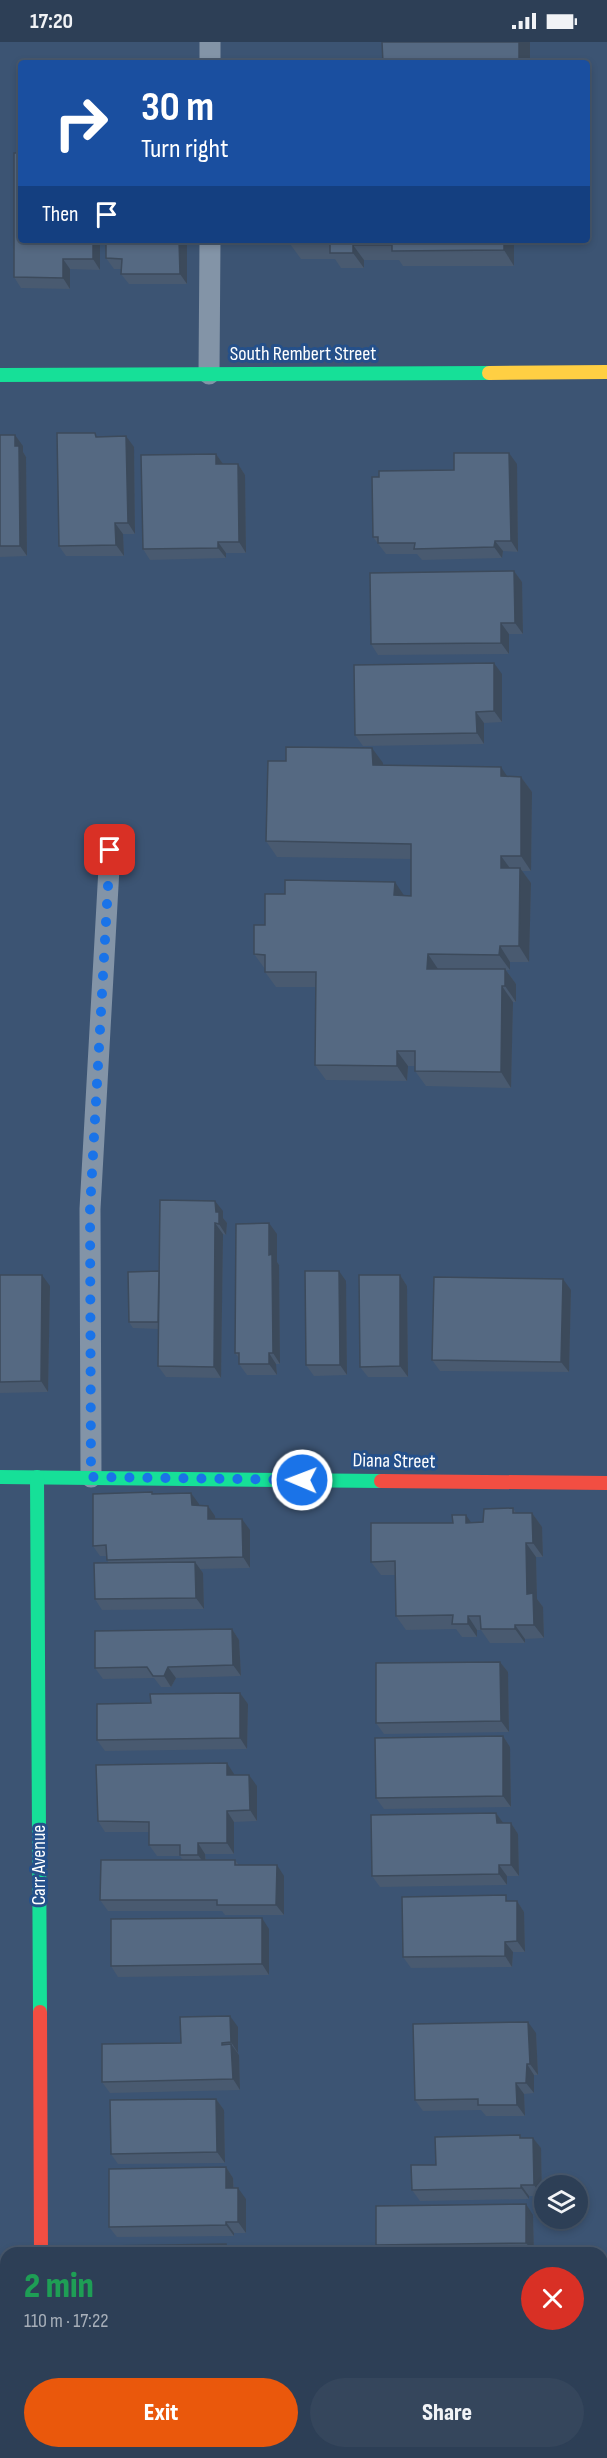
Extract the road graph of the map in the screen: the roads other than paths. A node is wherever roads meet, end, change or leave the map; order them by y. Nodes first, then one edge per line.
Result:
1 (210, 42) edge
2 (210, 60) edge
3 (210, 243) edge
4 (607, 372) edge
5 (209, 374) junction
6 (0, 375) edge
7 (110, 850) dead end
8 (0, 1477) edge
9 (37, 1477) junction
10 (91, 1477) junction
11 (607, 1484) edge
12 (41, 2247) edge

1 - 2 lane
3 - 5 lane
4 - 5 street, South Rembert Street
5 - 6 street, South Rembert Street
7 - 10 lane
8 - 9 street, Diana Street
9 - 10 street, Diana Street
9 - 12 street, Carr Avenue
10 - 11 street, Diana Street

